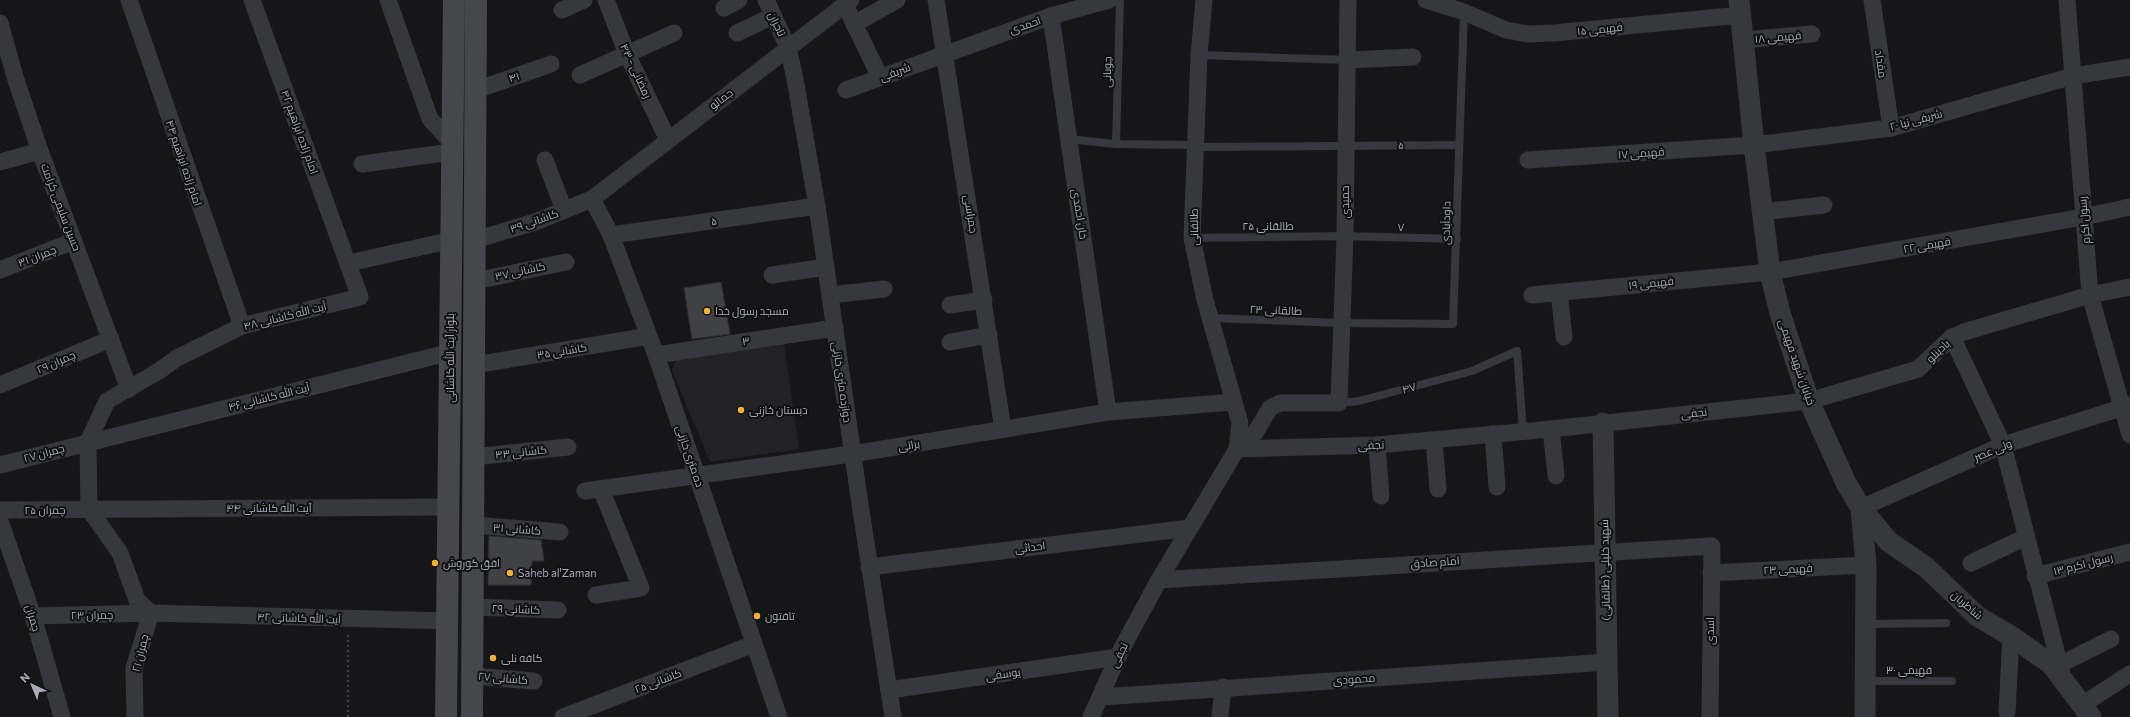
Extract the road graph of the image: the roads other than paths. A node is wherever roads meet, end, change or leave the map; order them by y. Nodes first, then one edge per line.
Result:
1 (129, 0) edge
2 (252, 0) edge
3 (388, 0) edge
4 (454, 0) edge
5 (476, 0) edge
6 (584, 0) edge
7 (606, 0) edge
8 (766, 0) edge
9 (897, 0) edge
10 (936, 0) edge
11 (1109, 0) edge
12 (1120, 0) edge
13 (1204, 0) edge
14 (1348, 0) edge
15 (1426, 0) edge
16 (1872, 0) edge
17 (2067, 0) edge
18 (848, 2) edge
19 (1463, 6) edge
20 (1740, 7) edge
21 (562, 10) dead end
22 (773, 16) junction
23 (1051, 16) junction
24 (854, 24) junction
25 (1, 32) edge
26 (674, 33) dead end
27 (737, 33) dead end
28 (1812, 34) dead end
29 (1743, 40) junction
30 (788, 47) junction
31 (627, 54) junction
32 (943, 54) junction
33 (1199, 55) junction
34 (1413, 57) dead end
35 (1348, 60) junction
36 (552, 64) dead end
37 (2130, 67) edge
38 (580, 75) dead end
39 (2073, 76) junction
40 (880, 77) junction
41 (476, 90) junction
42 (846, 90) dead end
43 (1891, 128) junction
44 (1068, 139) junction
45 (668, 140) junction
46 (1116, 144) junction
47 (1345, 145) junction
48 (1754, 145) junction
49 (1458, 146) junction
50 (1196, 147) junction
51 (452, 148) junction
52 (40, 151) junction
53 (545, 160) dead end
54 (1528, 160) dead end
55 (0, 162) edge
56 (362, 164) dead end
57 (592, 199) junction
58 (1824, 205) dead end
59 (817, 206) junction
60 (2130, 207) edge
61 (564, 210) junction
62 (1761, 212) junction
63 (2083, 217) junction
64 (611, 235) junction
65 (1345, 236) junction
66 (1192, 238) junction
67 (1457, 239) junction
68 (452, 240) junction
69 (475, 240) junction
70 (74, 241) junction
71 (566, 262) dead end
72 (349, 263) junction
73 (826, 267) junction
74 (0, 270) edge
75 (1770, 272) junction
76 (772, 275) dead end
77 (475, 281) junction
78 (2130, 287) edge
79 (884, 289) dead end
80 (1559, 292) junction
81 (830, 295) junction
82 (1532, 295) dead end
83 (2090, 295) junction
84 (984, 300) junction
85 (950, 305) dead end
86 (1210, 318) junction
87 (1342, 323) junction
88 (242, 326) junction
89 (835, 328) junction
90 (989, 335) junction
91 (649, 336) junction
92 (1564, 337) dead end
93 (1952, 337) junction
94 (111, 339) junction
95 (950, 342) dead end
96 (451, 352) junction
97 (656, 355) junction
98 (474, 365) junction
99 (0, 385) edge
100 (129, 389) junction
101 (1809, 401) junction
102 (1233, 402) junction
103 (1340, 403) junction
104 (2126, 406) edge
105 (1108, 412) junction
106 (1603, 423) junction
107 (1003, 429) junction
108 (1551, 430) junction
109 (1523, 431) junction
110 (1493, 434) junction
111 (2130, 435) edge
112 (1434, 440) junction
113 (88, 442) junction
114 (1378, 445) junction
115 (2003, 445) junction
116 (568, 447) dead end
117 (1237, 449) junction
118 (852, 454) junction
119 (474, 457) junction
120 (0, 464) edge
121 (1556, 476) dead end
122 (697, 477) junction
123 (1496, 487) dead end
124 (1438, 489) dead end
125 (1382, 496) dead end
126 (448, 507) junction
127 (1860, 508) junction
128 (89, 509) junction
129 (0, 510) edge
130 (0, 521) edge
131 (474, 525) junction
132 (1190, 528) junction
133 (560, 532) dead end
134 (2026, 537) junction
135 (1712, 546) joint
136 (1604, 551) junction
137 (2130, 552) edge
138 (6, 562) edge
139 (1971, 563) dead end
140 (1866, 565) junction
141 (869, 567) junction
142 (1711, 573) junction
143 (2035, 576) junction
144 (1158, 580) junction
145 (596, 595) dead end
146 (473, 607) junction
147 (558, 610) dead end
148 (151, 613) junction
149 (33, 616) junction
150 (447, 621) junction
151 (1946, 623) dead end
152 (1866, 624) junction
153 (2011, 636) junction
154 (2111, 639) dead end
155 (754, 644) junction
156 (1118, 657) junction
157 (1607, 662) junction
158 (2062, 671) junction
159 (2130, 674) edge
160 (473, 676) junction
161 (534, 681) dead end
162 (1865, 681) junction
163 (1952, 681) dead end
164 (1223, 688) junction
165 (889, 690) junction
166 (1100, 697) junction
167 (2086, 711) edge
168 (2007, 712) dead end
169 (62, 717) edge
170 (135, 717) edge
171 (446, 717) edge
172 (472, 717) edge
173 (563, 717) edge
174 (779, 717) edge
175 (893, 717) edge
176 (1091, 717) edge
177 (1220, 717) edge
178 (1608, 717) edge
179 (1710, 717) edge
180 (1865, 717) edge

1 - 88 street, امام زاده ابراهیم ۴۴
2 - 72 street, امام زاده ابراهیم ۴۲
3 - 51 street
4 - 51 main road, بلوار آیت الله کاشانی
5 - 41 main road
6 - 21 street
7 - 31 street, رمضانی - ۴۳
8 - 22 street, تاجران
9 - 24 street
10 - 32 street, جمراسی
11 - 23 street, احمدی
12 - 46 lane, جوبانی
13 - 33 street, طالقانی
14 - 35 street, حمیدی
15 - 19 street, فهیمی ۱۵
16 - 43 street, مقداد
17 - 39 street, رسول اکرم
18 - 24 street
18 - 30 street, جمالو
19 - 20 street, فهیمی ۱۵
19 - 49 lane, داودآبادی
20 - 29 street, خیابان شهید فهیمی
22 - 27 street
22 - 30 street, تاجران
23 - 32 street, احمدی
23 - 44 street, خان احمدی
24 - 40 street
25 - 52 street, حسین سلیمی کرامت
26 - 31 street
28 - 29 street, فهیمی ۱۸
29 - 48 street, خیابان شهید فهیمی
30 - 45 street, جمالو
30 - 59 street, دوازده متری خازنی
31 - 38 street
31 - 45 street, رمضانی - ۴۳
32 - 40 street, شریفی
32 - 84 street, جمراسی
33 - 35 lane
33 - 50 street, طالقانی
34 - 35 street
35 - 47 street, حمیدی
36 - 41 street, ۴۱
37 - 39 street, ۲۰ شریفی نیا
39 - 43 street, ۲۰ شریفی نیا
39 - 63 street, رسول اکرم
40 - 42 street, شریفی
41 - 69 main road
43 - 48 street, ۲۰ شریفی نیا
44 - 46 lane, ۵
44 - 105 street, خان احمدی
45 - 57 street, جمالو
46 - 50 lane, ۵
47 - 49 lane, ۵
47 - 50 lane, ۵
47 - 65 street, حمیدی
48 - 54 street, فهیمی ۱۷
48 - 62 street, خیابان شهید فهیمی
49 - 67 lane, داودآبادی
50 - 66 street, طالقانی
51 - 56 street
51 - 68 main road, بلوار آیت الله کاشانی
52 - 55 street
52 - 70 street, حسین سلیمی کرامت
53 - 61 street
57 - 61 street, کاشانی ۳۹
57 - 64 street, ده متری خازنی
58 - 62 street
59 - 64 street, ۵
59 - 73 street, دوازده متری خازنی
60 - 63 street, فهیمی ۲۲
61 - 69 street, کاشانی ۳۹
62 - 75 street, خیابان شهید فهیمی
63 - 75 street, فهیمی ۲۲
63 - 83 street, رسول اکرم
64 - 91 street, ده متری خازنی
65 - 66 lane, طالقانی ۲۵
65 - 67 lane, ۷
65 - 87 street, حمیدی
66 - 86 street, طالقانی
67 - 87 lane, داودآبادی
68 - 69 main road
68 - 72 street
68 - 96 main road, بلوار آیت الله کاشانی
69 - 77 main road
70 - 74 street, چمران ۳۱
70 - 94 street, حسین سلیمی کرامت
71 - 77 street, کاشانی ۳۷
72 - 88 street, آیت الله کاشانی ۴۸
73 - 76 street
73 - 81 street, دوازده متری خازنی
75 - 80 street, فهیمی ۱۹
75 - 101 street, خیابان شهید فهیمی
77 - 98 main road
78 - 83 street, بادینلو
79 - 81 street
80 - 82 street, فهیمی ۱۹
80 - 92 street
81 - 89 street, دوازده متری خازنی
83 - 93 street, بادینلو
83 - 104 street, رسول اکرم
84 - 85 street
84 - 90 street, جمراسی
86 - 87 lane, طالقانی ۲۳
86 - 102 street, طالقانی
87 - 103 street, حمیدی
88 - 100 street, آیت الله کاشانی ۴۸
89 - 97 street, ۳
89 - 118 street, دوازده متری خازنی
90 - 95 street
90 - 107 street, جمراسی
91 - 97 street, ده متری خازنی
91 - 98 street, کاشانی ۳۵
93 - 101 street, بادینلو
93 - 115 street
94 - 99 street, چمران ۲۹
94 - 100 street, حسین سلیمی کرامت
96 - 113 street, آیت الله کاشانی ۴۶
96 - 126 main road, بلوار آیت الله کاشانی
97 - 122 street, ده متری خازنی
98 - 119 main road
100 - 113 street, آیت الله کاشانی ۴۸
101 - 106 street, نجفی
101 - 127 street, خیابان شهید فهیمی
102 - 105 street, براتی
102 - 117 street, طالقانی
103 - 109 lane, ۴۷
103 - 117 street, ۴۷
104 - 111 street, رسول اکرم
104 - 115 street, ولی عصر
105 - 107 street, براتی
106 - 108 street, نجفی
106 - 136 street, شهید خلیلی (طالقانی)
107 - 118 street, براتی
108 - 109 street, نجفی
108 - 121 street
109 - 110 street, نجفی
110 - 112 street, نجفی
110 - 123 street
112 - 114 street, نجفی
112 - 124 street
113 - 120 street, چمران ۲۷
113 - 128 street
114 - 117 street, نجفی
114 - 125 street
115 - 127 street, ولی عصر
115 - 134 street
116 - 119 street, کاشانی ۳۳
117 - 132 street, نجفی
118 - 122 street, براتی
118 - 141 street, دوازده متری خازنی
119 - 131 main road
122 - 145 street, براتی
122 - 155 street, ده متری خازنی
126 - 128 street, آیت الله کاشانی ۴۴
126 - 150 main road, بلوار آیت الله کاشانی
127 - 140 street, خیابان شهید فهیمی
127 - 153 street, شاطریان
128 - 129 street, چمران ۲۵
128 - 148 street
130 - 138 street, چمران
131 - 133 street, کاشانی ۳۱
131 - 146 main road
132 - 141 street, احداثی
132 - 144 street, نجفی
134 - 139 street
134 - 143 street
135 - 136 street, امام صادق
135 - 142 street, اسدی
136 - 144 street, امام صادق
136 - 157 street, شهید خلیلی (طالقانی)
137 - 143 street, رسول اکرم ۱۳
138 - 149 street, چمران
140 - 142 street, فهیمی ۲۳
140 - 152 street, خیابان شهید فهیمی
141 - 165 street, دوازده متری خازنی
142 - 179 street, اسدی
143 - 158 street
144 - 156 street, نجفی
146 - 147 street, کاشانی ۲۹
146 - 160 main road
148 - 149 street, چمران ۲۳
148 - 150 street, آیت الله کاشانی ۴۲
148 - 170 street, چمران ۲۱
149 - 169 street, چمران
150 - 171 main road, بلوار آیت الله کاشانی
151 - 152 lane
152 - 162 street, خیابان شهید فهیمی
153 - 158 street, شاطریان
153 - 168 street
154 - 158 street
155 - 173 street, کاشانی ۲۵
155 - 174 street, ده متری خازنی
156 - 165 street, یوسفی
156 - 166 street, نجفی
157 - 164 street, محمودی
157 - 178 street, شهید خلیلی (طالقانی)
158 - 167 street, شاطریان
159 - 167 street
160 - 161 street, کاشانی ۲۷
160 - 172 main road
162 - 163 lane, فهیمی ۳۰
162 - 180 street, خیابان شهید فهیمی
164 - 166 street, محمودی
164 - 177 street
165 - 175 street, دوازده متری خازنی
166 - 176 street, نجفی

